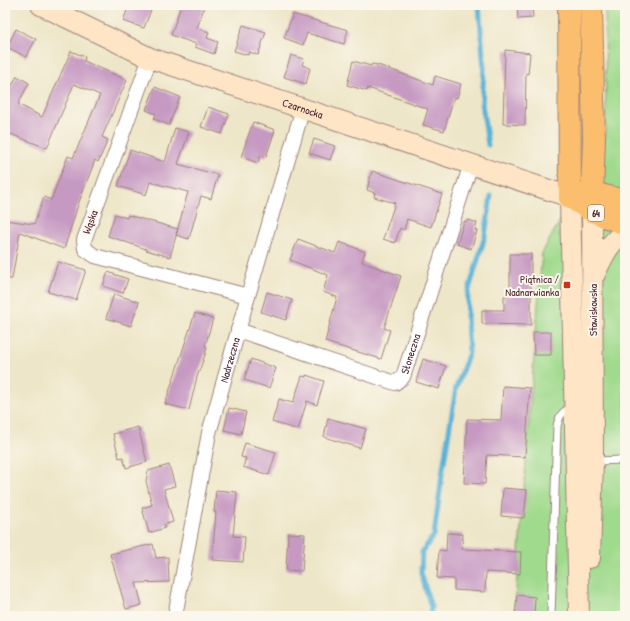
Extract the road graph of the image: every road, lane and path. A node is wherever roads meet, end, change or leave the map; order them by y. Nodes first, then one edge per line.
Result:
1 (569, 5) edge
2 (591, 5) edge
3 (50, 7) edge
4 (150, 58) junction
5 (303, 108) junction
6 (471, 164) junction
7 (570, 196) junction
8 (625, 201) edge
9 (592, 202) junction
10 (625, 224) edge
11 (625, 232) edge
12 (593, 277) junction
13 (248, 296) junction
14 (238, 330) junction
15 (584, 408) junction
16 (625, 460) edge
17 (593, 461) junction
18 (175, 616) edge
19 (550, 616) edge
20 (579, 616) edge
21 (588, 616) edge

1 - 7 main road, Stawiskowska
2 - 9 main road, Stawiskowska
3 - 4 main road, Czarnocka
4 - 5 main road, Czarnocka
4 - 13 street, Wąska
5 - 6 main road, Czarnocka
5 - 13 street, Nadrzeczna
6 - 7 main road, Czarnocka
6 - 14 street, Słoneczna
7 - 9 main road
7 - 15 main road, Stawiskowska
8 - 9 main road, 64
9 - 10 main road, 64
9 - 12 main road, Stawiskowska
11 - 12 main road
12 - 15 main road, Stawiskowska
13 - 14 street, Nadrzeczna
14 - 18 street, Nadrzeczna
15 - 17 main road, Stawiskowska
15 - 19 lane
15 - 20 main road, Stawiskowska
16 - 17 lane
17 - 21 main road, Stawiskowska

